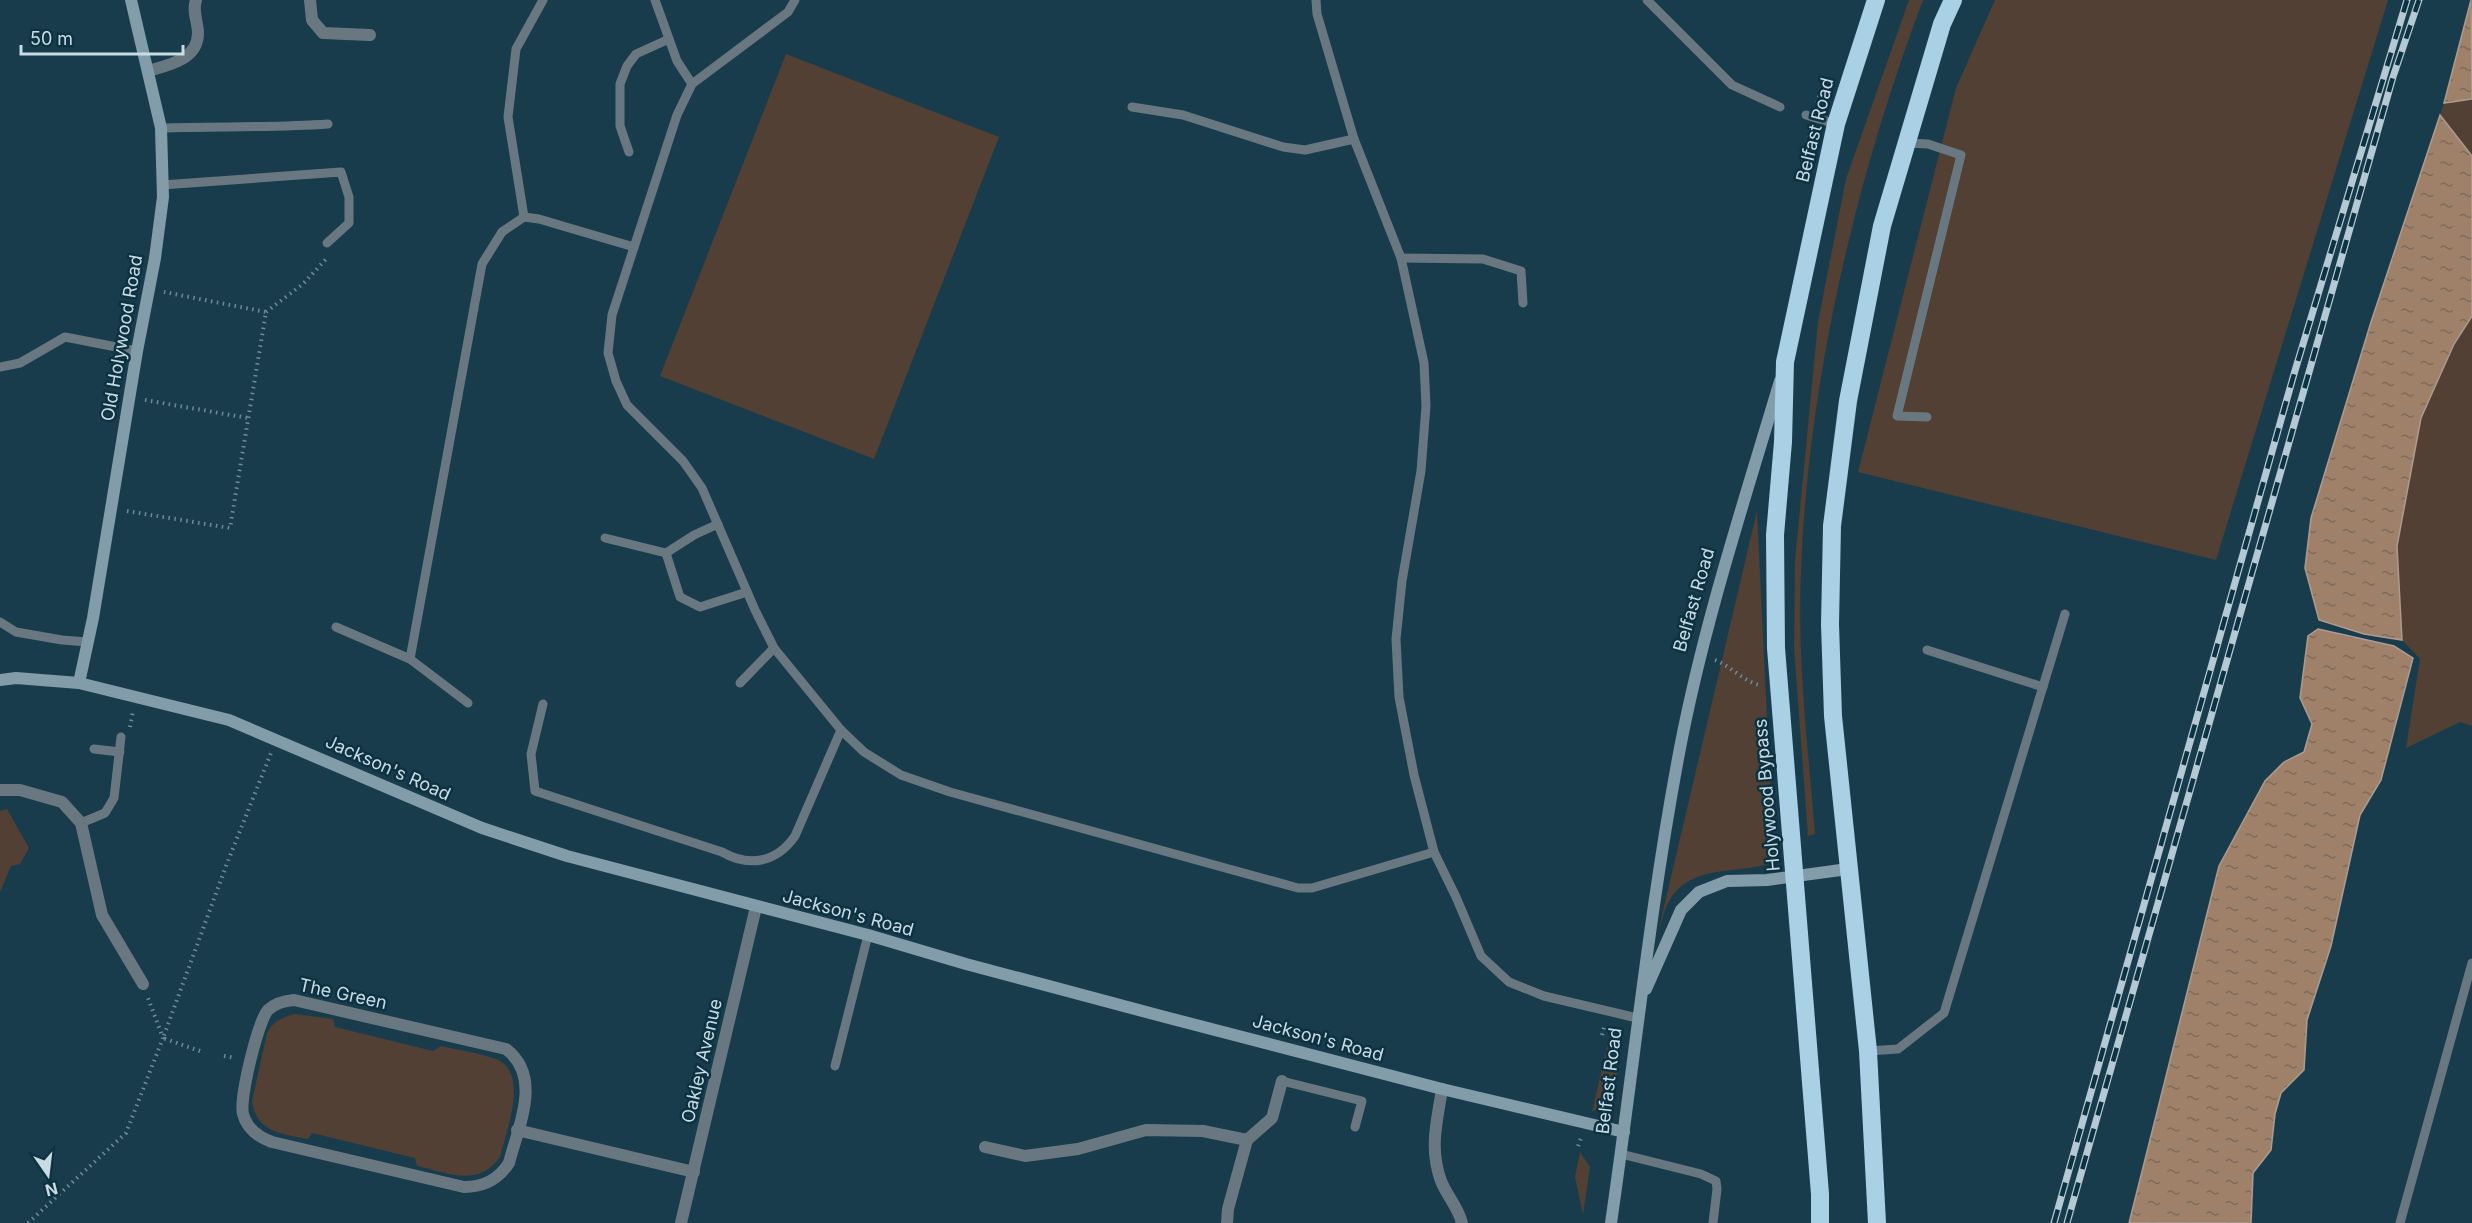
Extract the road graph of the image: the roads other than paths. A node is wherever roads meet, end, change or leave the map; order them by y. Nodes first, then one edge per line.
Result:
1 (131, 0) edge
2 (196, 0) edge
3 (310, 0) edge
4 (543, 0) edge
5 (655, 0) edge
6 (795, 0) edge
7 (1316, 0) edge
8 (1647, 0) edge
9 (1876, 0) edge
10 (1953, 0) edge
11 (370, 35) dead end
12 (669, 39) junction
13 (148, 71) junction
14 (692, 84) junction
15 (1780, 107) dead end
16 (1132, 108) dead end
17 (1806, 115) dead end
18 (328, 124) dead end
19 (1836, 124) junction
20 (161, 128) junction
21 (1354, 139) junction
22 (1907, 143) junction
23 (629, 152) dead end
24 (162, 185) junction
25 (524, 217) junction
26 (331, 246) road end
27 (634, 247) junction
28 (1401, 258) junction
29 (1523, 303) dead end
30 (137, 351) junction
31 (1785, 362) junction
32 (0, 367) edge
33 (1927, 417) dead end
34 (718, 524) junction
35 (605, 538) dead end
36 (666, 553) junction
37 (747, 591) junction
38 (2065, 614) dead end
39 (0, 622) edge
40 (336, 627) dead end
41 (88, 642) junction
42 (774, 648) junction
43 (1928, 650) dead end
44 (410, 660) junction
45 (0, 680) edge
46 (79, 683) junction
47 (740, 683) dead end
48 (2043, 687) junction
49 (468, 703) dead end
50 (543, 704) dead end
51 (841, 730) junction
52 (121, 737) road end
53 (94, 749) dead end
54 (120, 752) junction
55 (0, 790) edge
56 (81, 823) junction
57 (1434, 852) junction
58 (1848, 869) junction
59 (1796, 877) junction
60 (756, 907) junction
61 (868, 935) junction
62 (2472, 963) edge
63 (142, 984) road end
64 (1638, 1012) junction
65 (1868, 1051) junction
66 (835, 1066) dead end
67 (1282, 1081) joint
68 (1442, 1089) junction
69 (1355, 1127) dead end
70 (517, 1130) junction
71 (1624, 1132) junction
72 (1247, 1140) junction
73 (985, 1147) dead end
74 (1621, 1154) junction
75 (694, 1172) junction
76 (681, 1223) edge
77 (1227, 1223) edge
78 (1462, 1223) edge
79 (1611, 1223) edge
80 (1713, 1223) edge
81 (1820, 1223) edge
82 (1877, 1223) edge
83 (2400, 1223) edge

1 - 13 street, Old Holywood Road
2 - 13 street
3 - 11 street
4 - 25 lane
5 - 12 lane
6 - 14 lane
7 - 21 lane
8 - 15 lane
9 - 19 highway, Belfast Road
10 - 22 highway
12 - 14 lane
12 - 23 lane
13 - 20 street, Old Holywood Road
14 - 27 lane
16 - 21 lane
17 - 19 lane
18 - 20 lane
19 - 31 highway, Belfast Road
20 - 24 street, Old Holywood Road
21 - 28 lane
22 - 33 lane
22 - 58 highway
24 - 26 lane
24 - 30 street, Old Holywood Road
25 - 27 lane
25 - 44 lane
27 - 34 lane
28 - 29 lane
28 - 57 lane
30 - 32 lane
30 - 41 street, Old Holywood Road
31 - 59 highway, Holywood Bypass
31 - 64 street, Belfast Road
34 - 36 lane
34 - 37 lane
35 - 36 lane
36 - 37 lane
37 - 42 lane
38 - 48 lane
39 - 41 lane
40 - 44 lane
41 - 46 street, Old Holywood Road
42 - 47 lane
42 - 51 lane
43 - 48 lane
44 - 49 lane
45 - 46 street, Jackson's Road
46 - 60 street, Jackson's Road
48 - 65 lane
50 - 51 lane
51 - 57 lane
52 - 54 lane
53 - 54 lane
54 - 56 lane
55 - 56 street
56 - 63 street
57 - 64 lane
58 - 59 street
58 - 65 highway
59 - 64 street
59 - 81 highway, Holywood Bypass
60 - 61 street, Jackson's Road
60 - 75 street, Oakley Avenue
61 - 66 lane
61 - 68 street, Jackson's Road
62 - 83 lane
64 - 71 street, Belfast Road
65 - 82 highway
67 - 69 lane
67 - 72 street
68 - 71 street, Jackson's Road
68 - 78 street
70 - 70 street, The Green
70 - 75 street
71 - 74 street, Belfast Road
72 - 73 street
72 - 77 street
74 - 79 street, Belfast Road
74 - 80 lane
75 - 76 street, Oakley Avenue

